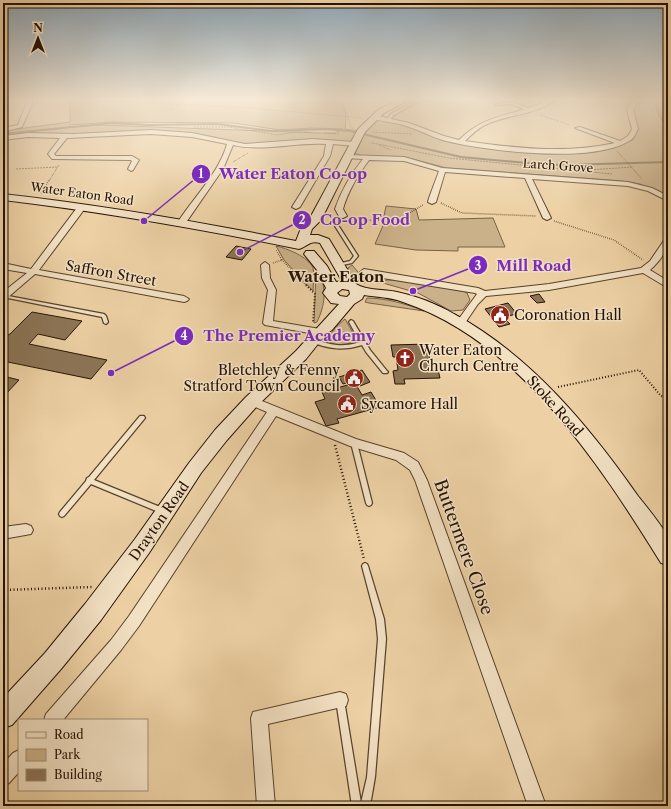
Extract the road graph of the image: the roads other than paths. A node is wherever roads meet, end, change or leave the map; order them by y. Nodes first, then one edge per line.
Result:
1 (64, 136) edge
2 (359, 136) edge
3 (16, 137) edge
4 (201, 137) edge
5 (355, 137) edge
6 (443, 137) edge
7 (465, 137) edge
8 (603, 137) edge
9 (631, 137) edge
10 (3, 138) edge
11 (461, 141) junction
12 (330, 142) junction
13 (620, 143) junction
14 (230, 144) junction
15 (348, 157) junction
16 (367, 158) junction
17 (131, 168) dead end
18 (442, 170) junction
19 (527, 176) junction
20 (3, 197) edge
21 (668, 199) edge
22 (432, 202) road end
23 (82, 207) junction
24 (296, 207) dead end
25 (344, 216) road end
26 (546, 217) road end
27 (315, 220) junction
28 (182, 222) junction
29 (337, 226) dead end
30 (668, 241) edge
31 (301, 243) junction
32 (325, 244) junction
33 (310, 254) junction
34 (265, 265) road end
35 (338, 265) junction
36 (3, 266) edge
37 (647, 267) junction
38 (33, 272) junction
39 (364, 272) dead end
40 (668, 285) edge
41 (332, 293) junction
42 (352, 293) junction
43 (483, 294) junction
44 (3, 297) edge
45 (184, 299) dead end
46 (106, 322) dead end
47 (351, 322) dead end
48 (460, 324) junction
49 (315, 333) junction
50 (363, 343) junction
51 (385, 372) dead end
52 (252, 401) junction
53 (274, 410) junction
54 (142, 418) dead end
55 (354, 444) junction
56 (89, 480) junction
57 (369, 503) dead end
58 (165, 512) junction
59 (62, 514) dead end
60 (26, 530) dead end
61 (3, 533) edge
62 (668, 556) edge
63 (365, 566) road end
64 (340, 700) joint
65 (3, 716) edge
66 (53, 719) edge
67 (18, 760) edge
68 (3, 777) edge
69 (266, 806) edge
70 (357, 806) edge
71 (365, 806) edge
72 (537, 806) edge

1 - 17 street
2 - 15 street
3 - 10 street
4 - 14 street
5 - 12 street
6 - 11 street
7 - 11 street
8 - 13 street
9 - 13 street
11 - 13 street
12 - 14 street
12 - 24 street
14 - 28 street
15 - 16 street, Larch Grove
15 - 27 street
16 - 18 street, Larch Grove
16 - 25 street
18 - 19 street, Larch Grove
18 - 22 street
19 - 21 street, Larch Grove
19 - 26 street
20 - 23 street, Water Eaton Road
23 - 28 street, Water Eaton Road
23 - 38 street, Saffron Street
27 - 31 street
27 - 32 street
28 - 31 street, Water Eaton Road
29 - 35 lane
30 - 37 street
31 - 32 street, Water Eaton Road
31 - 33 street
32 - 33 street
32 - 35 street
33 - 41 street
34 - 49 street
35 - 42 street
36 - 38 street, Saffron Street
37 - 40 street
37 - 43 street
38 - 44 street
38 - 45 street, Saffron Street
39 - 43 street
41 - 42 street, Stoke Road
41 - 49 street, Drayton Road
42 - 48 street, Stoke Road
42 - 49 street, Drayton Road
43 - 48 street
44 - 46 lane
47 - 50 lane
48 - 62 street, Stoke Road
49 - 50 lane
49 - 52 street, Drayton Road
50 - 51 lane
52 - 53 street, Buttermere Close
52 - 58 street, Drayton Road
53 - 55 street, Buttermere Close
53 - 66 street
54 - 56 lane
55 - 57 lane
55 - 72 street, Buttermere Close
56 - 58 lane
56 - 59 lane
58 - 65 street, Drayton Road
60 - 61 street
63 - 71 lane
64 - 69 street
64 - 70 lane
67 - 68 street

